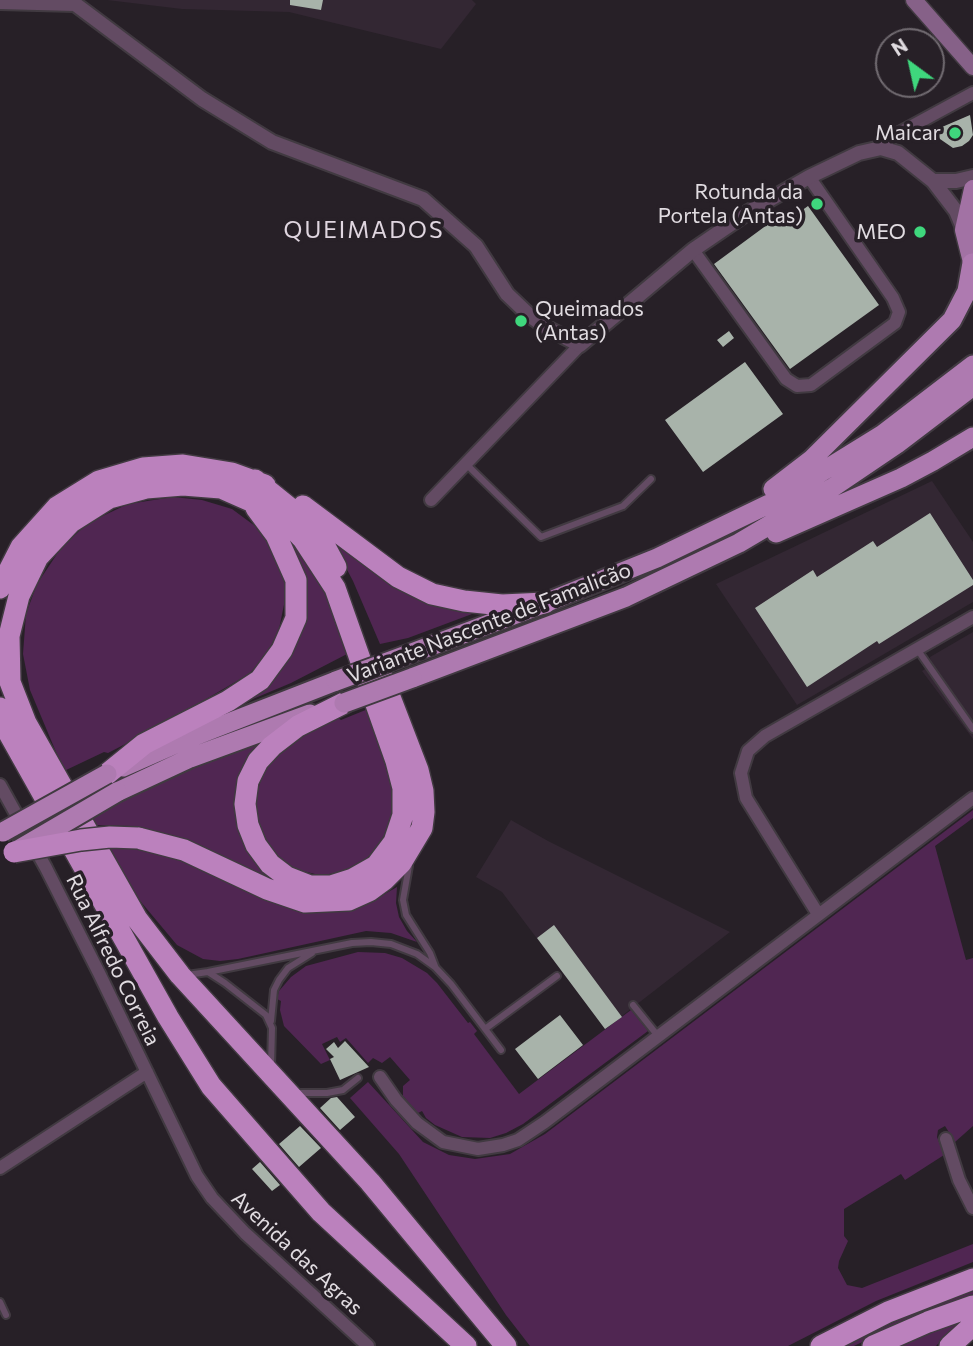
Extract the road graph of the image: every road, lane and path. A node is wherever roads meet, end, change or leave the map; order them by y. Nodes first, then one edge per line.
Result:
1 (914, 0) edge
2 (0, 2) edge
3 (973, 67) edge
4 (973, 93) edge
5 (881, 148) junction
6 (809, 177) junction
7 (973, 177) edge
8 (933, 181) junction
9 (973, 188) edge
10 (964, 230) junction
11 (693, 250) junction
12 (972, 265) edge
13 (580, 345) junction
14 (973, 365) edge
15 (973, 386) edge
16 (973, 437) edge
17 (466, 464) junction
18 (651, 479) dead end
19 (251, 490) junction
20 (431, 500) dead end
21 (715, 531) junction
22 (691, 567) junction
23 (0, 588) edge
24 (545, 603) junction
25 (973, 617) edge
26 (917, 649) junction
27 (344, 703) junction
28 (0, 708) edge
29 (973, 729) edge
30 (112, 783) junction
31 (0, 785) edge
32 (973, 798) edge
33 (422, 828) junction
34 (1, 833) edge
35 (7, 857) edge
36 (818, 914) junction
37 (321, 949) junction
38 (435, 967) junction
39 (208, 972) junction
40 (180, 975) junction
41 (557, 975) dead end
42 (633, 1005) dead end
43 (271, 1021) junction
44 (485, 1029) junction
45 (658, 1035) junction
46 (501, 1050) dead end
47 (147, 1072) junction
48 (271, 1072) junction
49 (380, 1077) dead end
50 (358, 1078) dead end
51 (289, 1092) junction
52 (946, 1139) dead end
53 (0, 1168) edge
54 (973, 1208) edge
55 (973, 1279) edge
56 (0, 1302) edge
57 (973, 1306) edge
58 (6, 1315) dead end
59 (973, 1325) edge
60 (368, 1346) edge
61 (466, 1346) edge
62 (506, 1346) edge
63 (821, 1346) edge
64 (873, 1346) edge
65 (950, 1346) edge

1 - 3 main road
2 - 13 street
4 - 5 street
5 - 6 street
5 - 8 street
6 - 11 street
6 - 11 street
7 - 8 street
8 - 10 street
9 - 10 main road
10 - 12 main road
11 - 13 street
12 - 21 highway
13 - 17 street
14 - 21 highway, Variante Nascente de Famalicão
15 - 22 highway, Variante Nascente de Famalicão
16 - 22 highway
17 - 18 lane
17 - 20 street
19 - 23 highway
19 - 24 highway
19 - 27 highway
19 - 30 highway
19 - 33 highway
19 - 40 highway
21 - 24 highway, Variante Nascente de Famalicão
22 - 27 highway, Variante Nascente de Famalicão, bridge
24 - 30 highway, Variante Nascente de Famalicão, bridge
25 - 26 street
26 - 29 lane
26 - 36 street
27 - 30 highway, Variante Nascente de Famalicão
28 - 61 highway
30 - 34 highway, Variante Nascente de Famalicão, bridge
30 - 35 highway, Variante Nascente de Famalicão, bridge
31 - 47 street, Rua Alfredo Correia
32 - 36 street
33 - 35 highway, bridge
33 - 38 lane
36 - 45 street
37 - 38 lane
37 - 39 lane
37 - 43 lane
38 - 44 lane
39 - 40 lane
39 - 43 lane
40 - 48 highway
41 - 44 lane
42 - 45 lane
43 - 48 lane
44 - 46 lane
45 - 49 street
47 - 53 street, Rua Alfredo Correia
47 - 60 street, Avenida das Agras
48 - 51 highway
50 - 51 lane
51 - 62 highway
52 - 54 street
55 - 63 highway
56 - 58 lane
57 - 64 highway
59 - 65 highway

